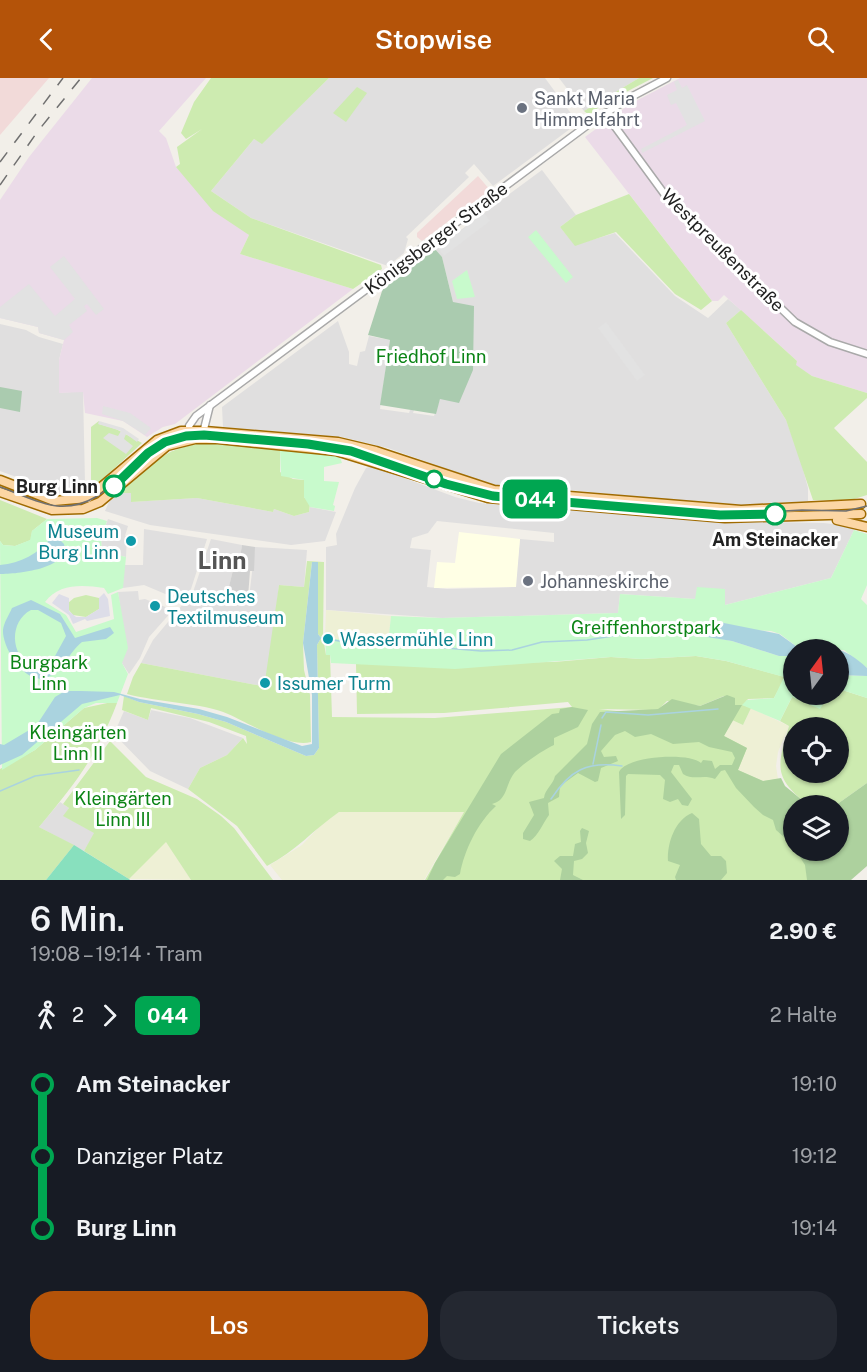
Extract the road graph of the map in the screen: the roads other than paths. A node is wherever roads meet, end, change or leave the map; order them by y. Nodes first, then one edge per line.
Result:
1 (667, 78) edge
2 (605, 113) junction
3 (867, 354) edge
4 (210, 405) junction
5 (190, 430) junction
6 (205, 430) junction
7 (195, 439) junction
8 (0, 480) edge
9 (0, 492) edge
10 (865, 509) edge
11 (816, 516) junction
12 (867, 526) edge

1 - 2 street, Königsberger Straße
2 - 3 street, Westpreußenstraße
2 - 4 street, Königsberger Straße
4 - 5 street, Königsberger Straße
4 - 6 street
5 - 6 main road
5 - 7 street
5 - 8 main road
6 - 7 street
6 - 10 main road
7 - 9 main road
7 - 11 main road
10 - 11 main road
11 - 12 main road

